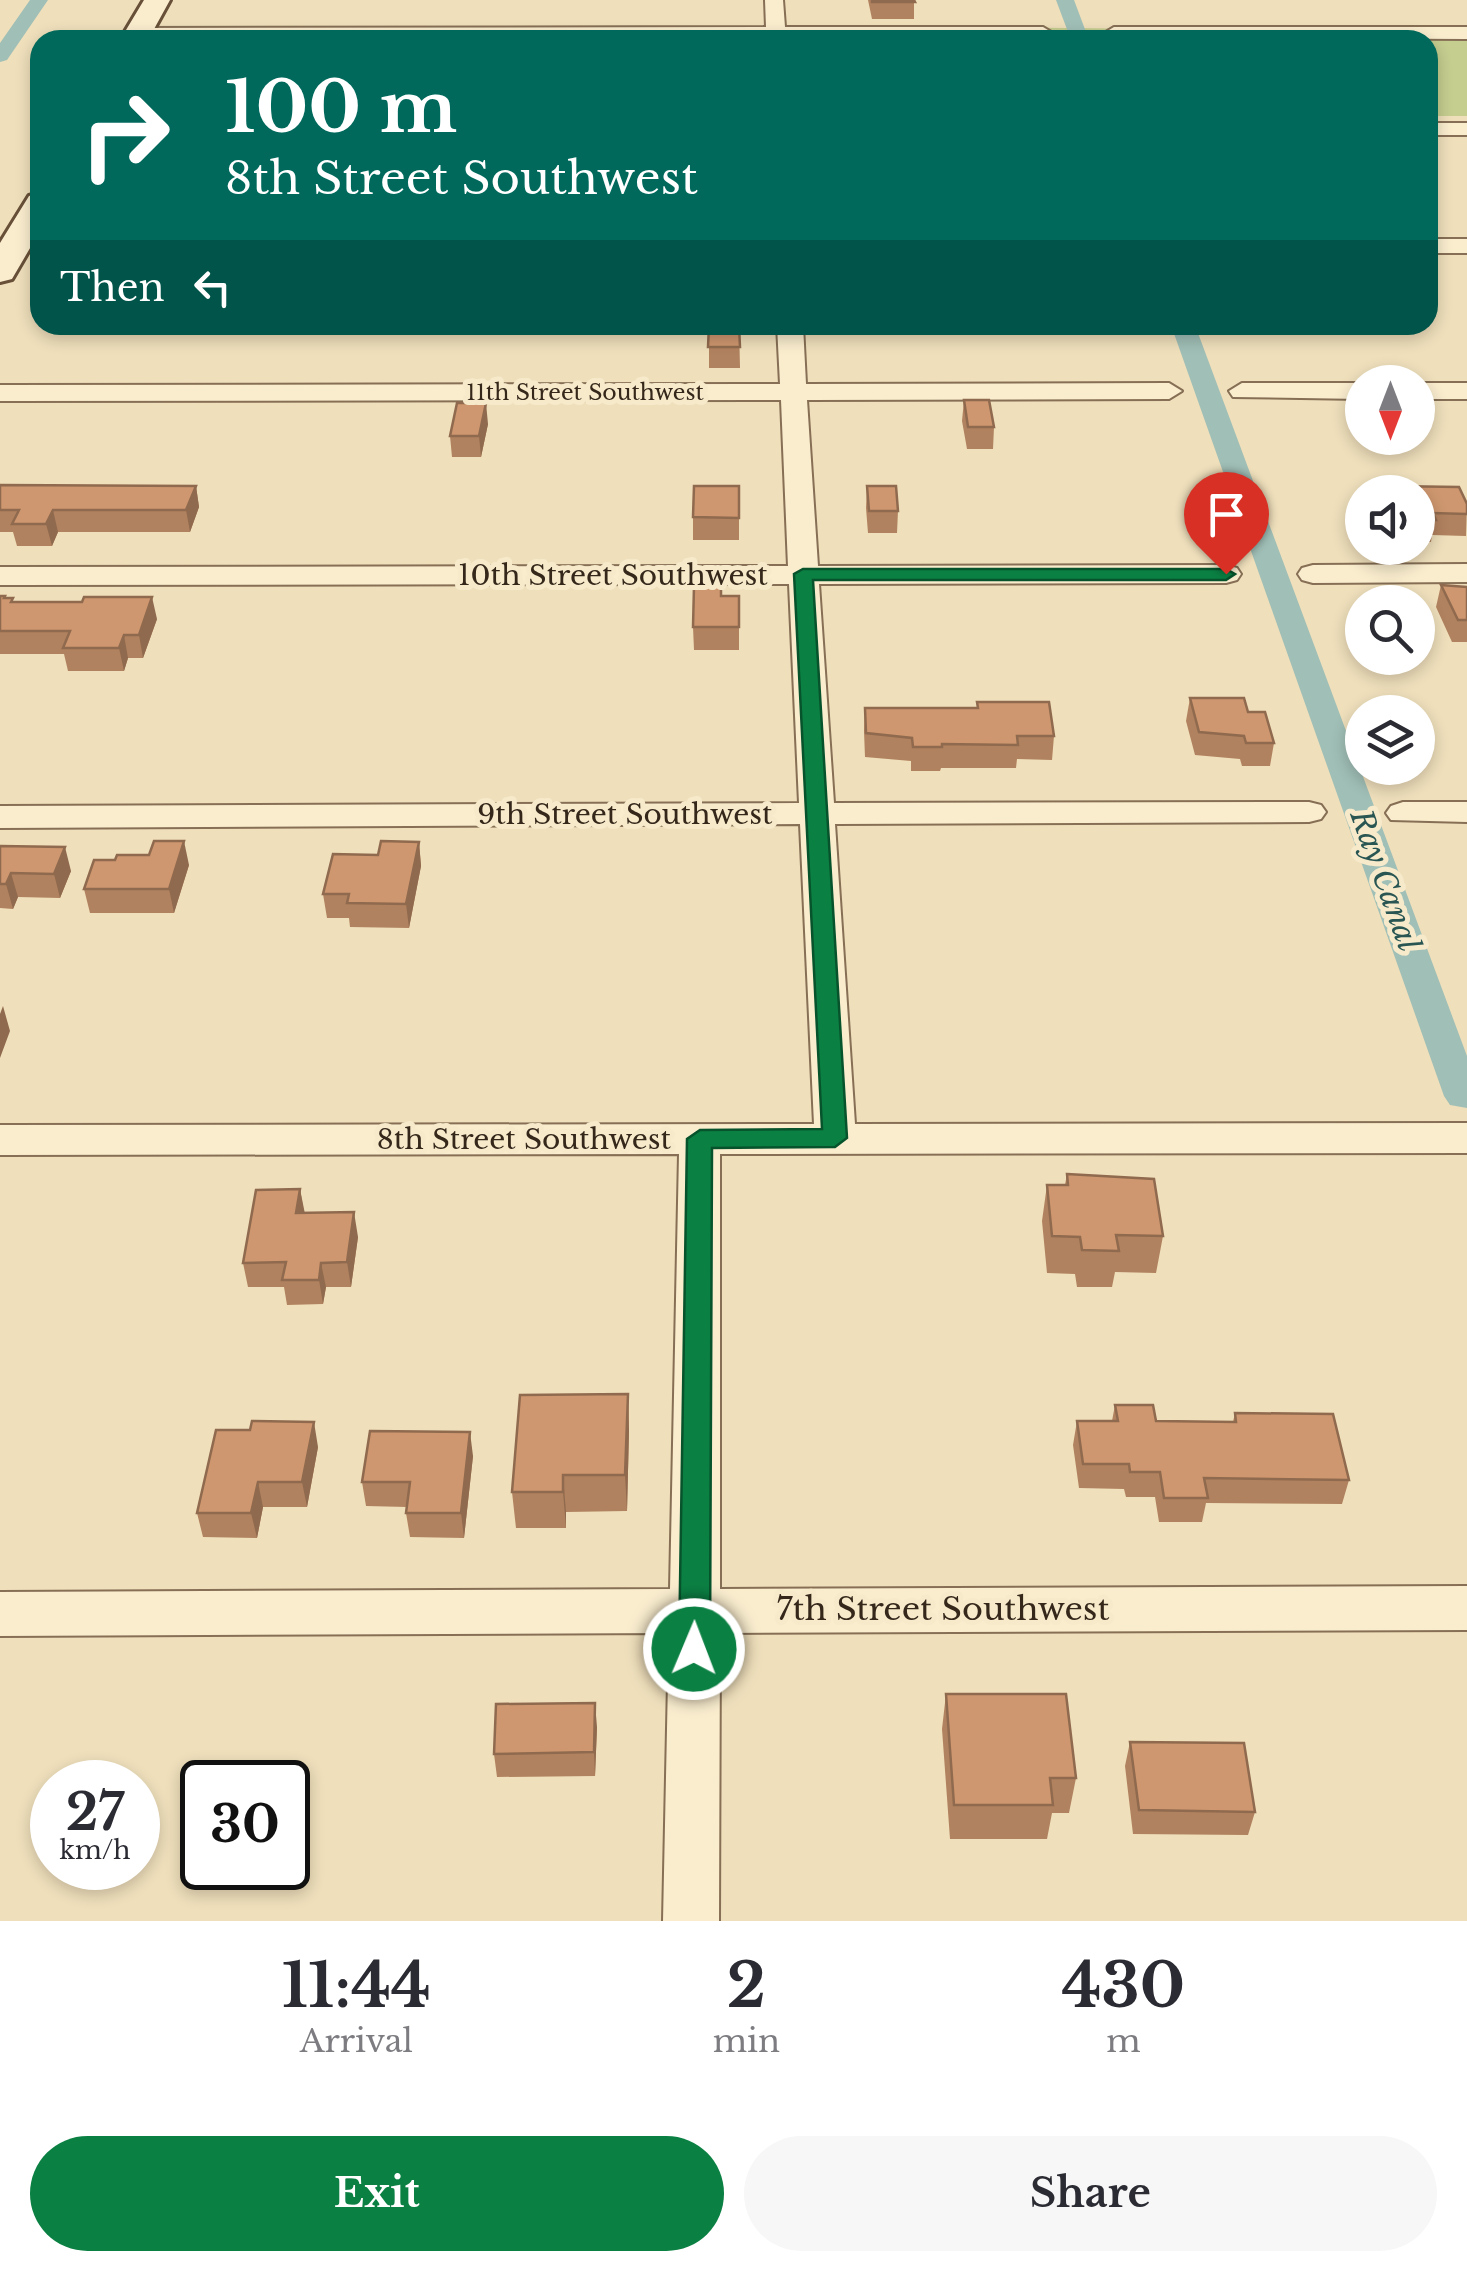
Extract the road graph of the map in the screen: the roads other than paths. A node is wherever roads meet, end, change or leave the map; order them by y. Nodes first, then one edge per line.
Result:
1 (157, 0) edge
2 (774, 0) edge
3 (140, 30) edge
4 (776, 30) edge
5 (1438, 32) edge
6 (1467, 32) edge
7 (1438, 129) edge
8 (1467, 129) edge
9 (30, 227) edge
10 (1438, 246) edge
11 (1467, 246) edge
12 (18, 256) edge
13 (791, 335) edge
14 (1169, 391) dead end
15 (1242, 391) dead end
16 (1345, 391) edge
17 (1435, 391) edge
18 (1467, 391) edge
19 (794, 392) junction
20 (0, 393) edge
21 (803, 574) junction
22 (1226, 574) dead end
23 (1313, 574) dead end
24 (1467, 574) edge
25 (0, 576) edge
26 (1309, 812) dead end
27 (1403, 812) dead end
28 (1467, 812) edge
29 (816, 814) junction
30 (0, 817) edge
31 (835, 1138) junction
32 (1467, 1138) edge
33 (700, 1139) junction
34 (0, 1140) edge
35 (1467, 1608) edge
36 (695, 1610) junction
37 (0, 1614) edge
38 (692, 1921) edge

1 - 3 street
2 - 4 street
5 - 6 street
7 - 8 street
9 - 12 street
10 - 11 street
13 - 19 street
14 - 19 street, 11th Street Southwest
15 - 16 street
17 - 18 street
19 - 20 street, 11th Street Southwest
19 - 21 street
21 - 22 street, 10th Street Southwest
21 - 25 street, 10th Street Southwest
21 - 29 street
23 - 24 street
26 - 29 street, 9th Street Southwest
27 - 28 street
29 - 30 street, 9th Street Southwest
29 - 31 street
31 - 32 street, 8th Street Southwest
31 - 33 street, 8th Street Southwest
33 - 34 street, 8th Street Southwest
33 - 36 street
35 - 36 street, 7th Street Southwest
36 - 37 street, 7th Street Southwest
36 - 38 street

